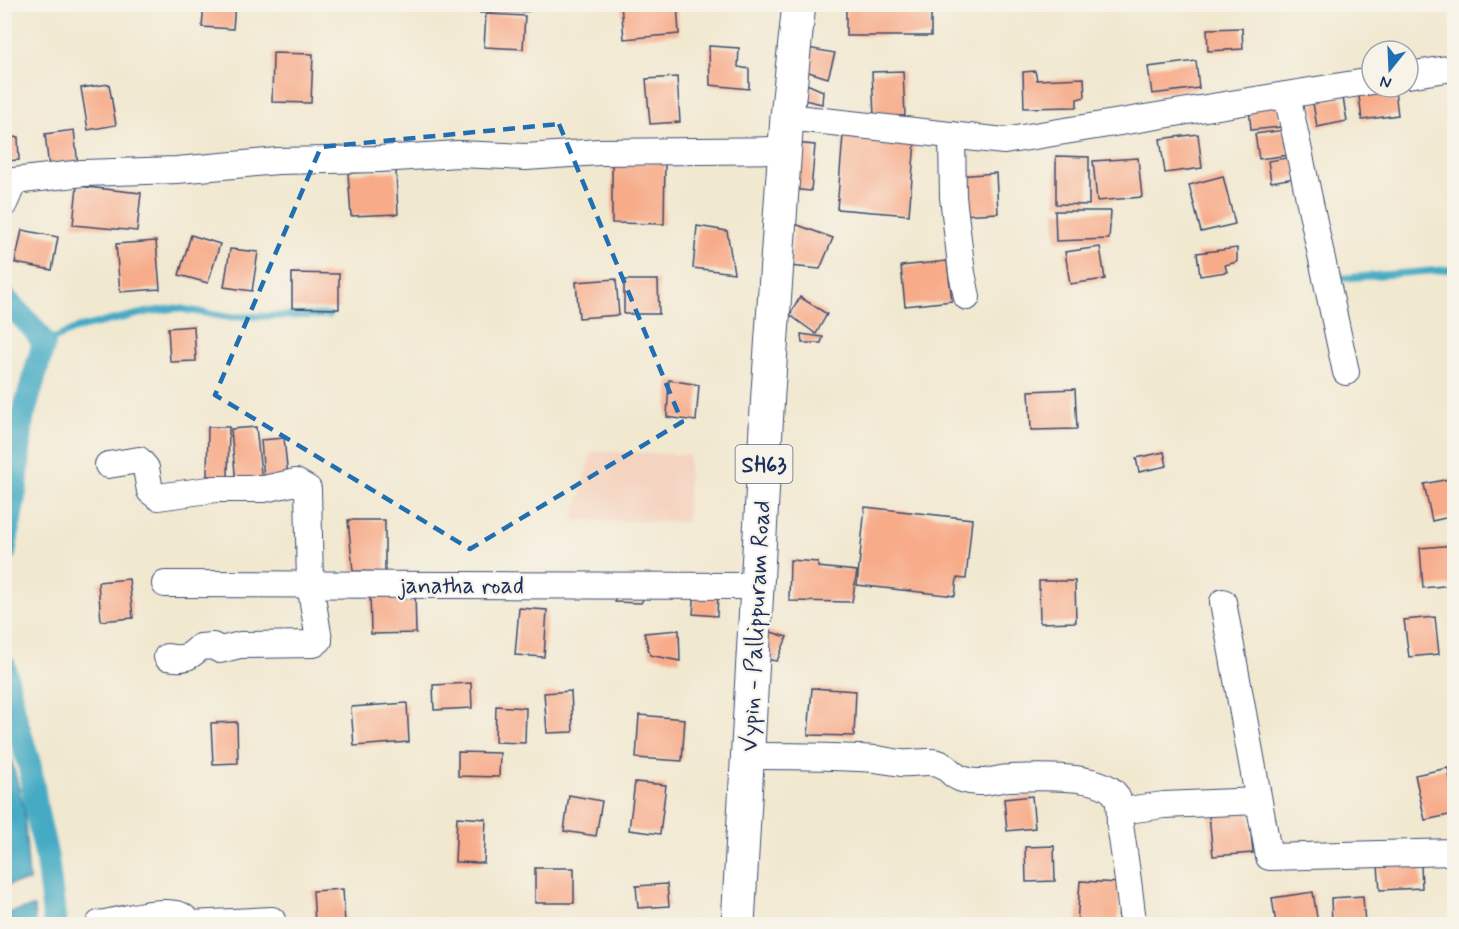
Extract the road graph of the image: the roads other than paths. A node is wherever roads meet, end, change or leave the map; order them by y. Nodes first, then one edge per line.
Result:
1 (799, 4) edge
2 (1452, 68) dead end
3 (1420, 73) edge
4 (1360, 83) edge
5 (1287, 95) junction
6 (787, 117) junction
7 (952, 135) junction
8 (784, 150) junction
9 (4, 204) edge
10 (967, 297) dead end
11 (1346, 372) dead end
12 (108, 465) dead end
13 (165, 584) dead end
14 (310, 584) junction
15 (756, 586) junction
16 (1223, 602) dead end
17 (167, 657) dead end
18 (747, 756) junction
19 (1258, 801) junction
20 (1120, 811) junction
21 (1455, 852) edge
22 (272, 921) dead end
23 (99, 924) edge
24 (738, 924) edge
25 (1133, 924) edge

1 - 6 main road, Vypin - Pallippuram Road / SH63
2 - 3 street
4 - 5 street
5 - 7 street
5 - 11 street
6 - 7 street
6 - 8 main road, Vypin - Pallippuram Road / SH63
7 - 10 street
8 - 9 street
8 - 15 main road, Vypin - Pallippuram Road / SH63
12 - 14 street
13 - 14 street, janatha road
14 - 15 street, janatha road
14 - 17 street
15 - 18 main road, Vypin - Pallippuram Road / SH63
16 - 19 street
18 - 20 street
18 - 24 main road, Vypin - Pallippuram Road / SH63
19 - 20 street
19 - 21 street
20 - 25 street
22 - 23 street

